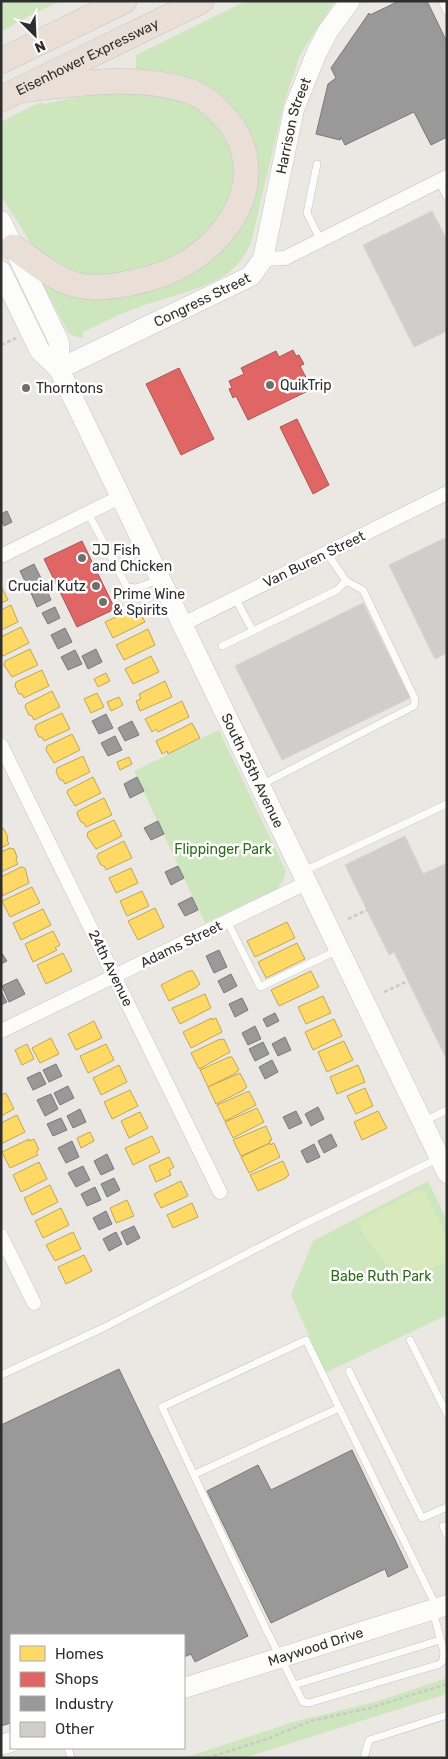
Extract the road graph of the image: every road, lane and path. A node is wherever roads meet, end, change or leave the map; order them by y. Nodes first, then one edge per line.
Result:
1 (94, 1) edge
2 (124, 1) edge
3 (201, 1) edge
4 (350, 1) edge
5 (442, 1) edge
6 (447, 12) edge
7 (70, 28) junction
8 (1, 61) edge
9 (11, 95) edge
10 (317, 164) dead end
11 (443, 179) edge
12 (447, 197) edge
13 (1, 221) edge
14 (321, 241) junction
15 (13, 247) junction
16 (263, 259) junction
17 (1, 272) edge
18 (20, 336) dead end
19 (1, 345) edge
20 (59, 369) junction
21 (447, 494) edge
22 (120, 497) junction
23 (88, 513) junction
24 (327, 553) junction
25 (1, 556) edge
26 (160, 579) junction
27 (346, 581) junction
28 (235, 598) junction
29 (181, 625) junction
30 (253, 631) junction
31 (222, 646) dead end
32 (1, 745) edge
33 (259, 785) junction
34 (447, 804) edge
35 (304, 878) junction
36 (367, 910) dead end
37 (348, 919) dead end
38 (227, 921) junction
39 (339, 950) junction
40 (114, 976) junction
41 (408, 981) dead end
42 (384, 992) dead end
43 (1, 1031) edge
44 (447, 1110) edge
45 (422, 1122) junction
46 (441, 1157) edge
47 (220, 1192) dead end
48 (1, 1236) edge
49 (34, 1303) dead end
50 (410, 1340) dead end
51 (349, 1371) dead end
52 (1, 1375) edge
53 (339, 1408) junction
54 (447, 1414) edge
55 (194, 1474) junction
56 (447, 1507) edge
57 (443, 1526) dead end
58 (447, 1535) edge
59 (439, 1607) edge
60 (440, 1640) junction
61 (280, 1658) junction
62 (447, 1684) edge
63 (294, 1686) junction
64 (185, 1688) edge
65 (447, 1715) edge
66 (207, 1758) edge
67 (364, 1758) edge

1 - 7 highway
2 - 7 highway
3 - 9 highway, Eisenhower Expressway
4 - 16 main road, Harrison Street
5 - 6 lane
7 - 8 highway
9 - 15 highway
10 - 14 lane
11 - 12 lane
11 - 14 street, Congress Street
13 - 15 main road, South 25th Avenue
14 - 16 street, Congress Street
15 - 20 main road, South 25th Avenue
16 - 20 main road, Congress Street
17 - 20 main road, South 25th Avenue
18 - 19 path
20 - 22 main road, South 25th Avenue
21 - 24 street, Van Buren Street
22 - 23 street
22 - 26 main road, South 25th Avenue
23 - 25 street
23 - 26 lane
24 - 27 lane
24 - 28 street, Van Buren Street
26 - 29 main road, South 25th Avenue
27 - 30 lane
27 - 33 lane
28 - 29 street, Van Buren Street
28 - 30 lane
29 - 33 main road, South 25th Avenue
30 - 31 lane
32 - 40 street, 24th Avenue
33 - 35 main road, South 25th Avenue
34 - 35 lane
35 - 38 street, Adams Street
35 - 39 main road, South 25th Avenue
36 - 37 path
38 - 39 lane
38 - 40 street, Adams Street
39 - 45 main road, South 25th Avenue
40 - 43 street, Adams Street
40 - 47 street, 24th Avenue
41 - 42 path
44 - 45 lane
45 - 46 main road, South 25th Avenue
46 - 52 lane
48 - 49 street
50 - 54 lane
51 - 56 lane
53 - 55 lane
53 - 55 lane
53 - 59 lane
55 - 61 lane
57 - 58 lane
59 - 60 lane
59 - 61 main road, Maywood Drive
60 - 63 lane
60 - 63 lane
61 - 63 lane
61 - 64 main road, Maywood Drive
62 - 66 path
65 - 67 lane

